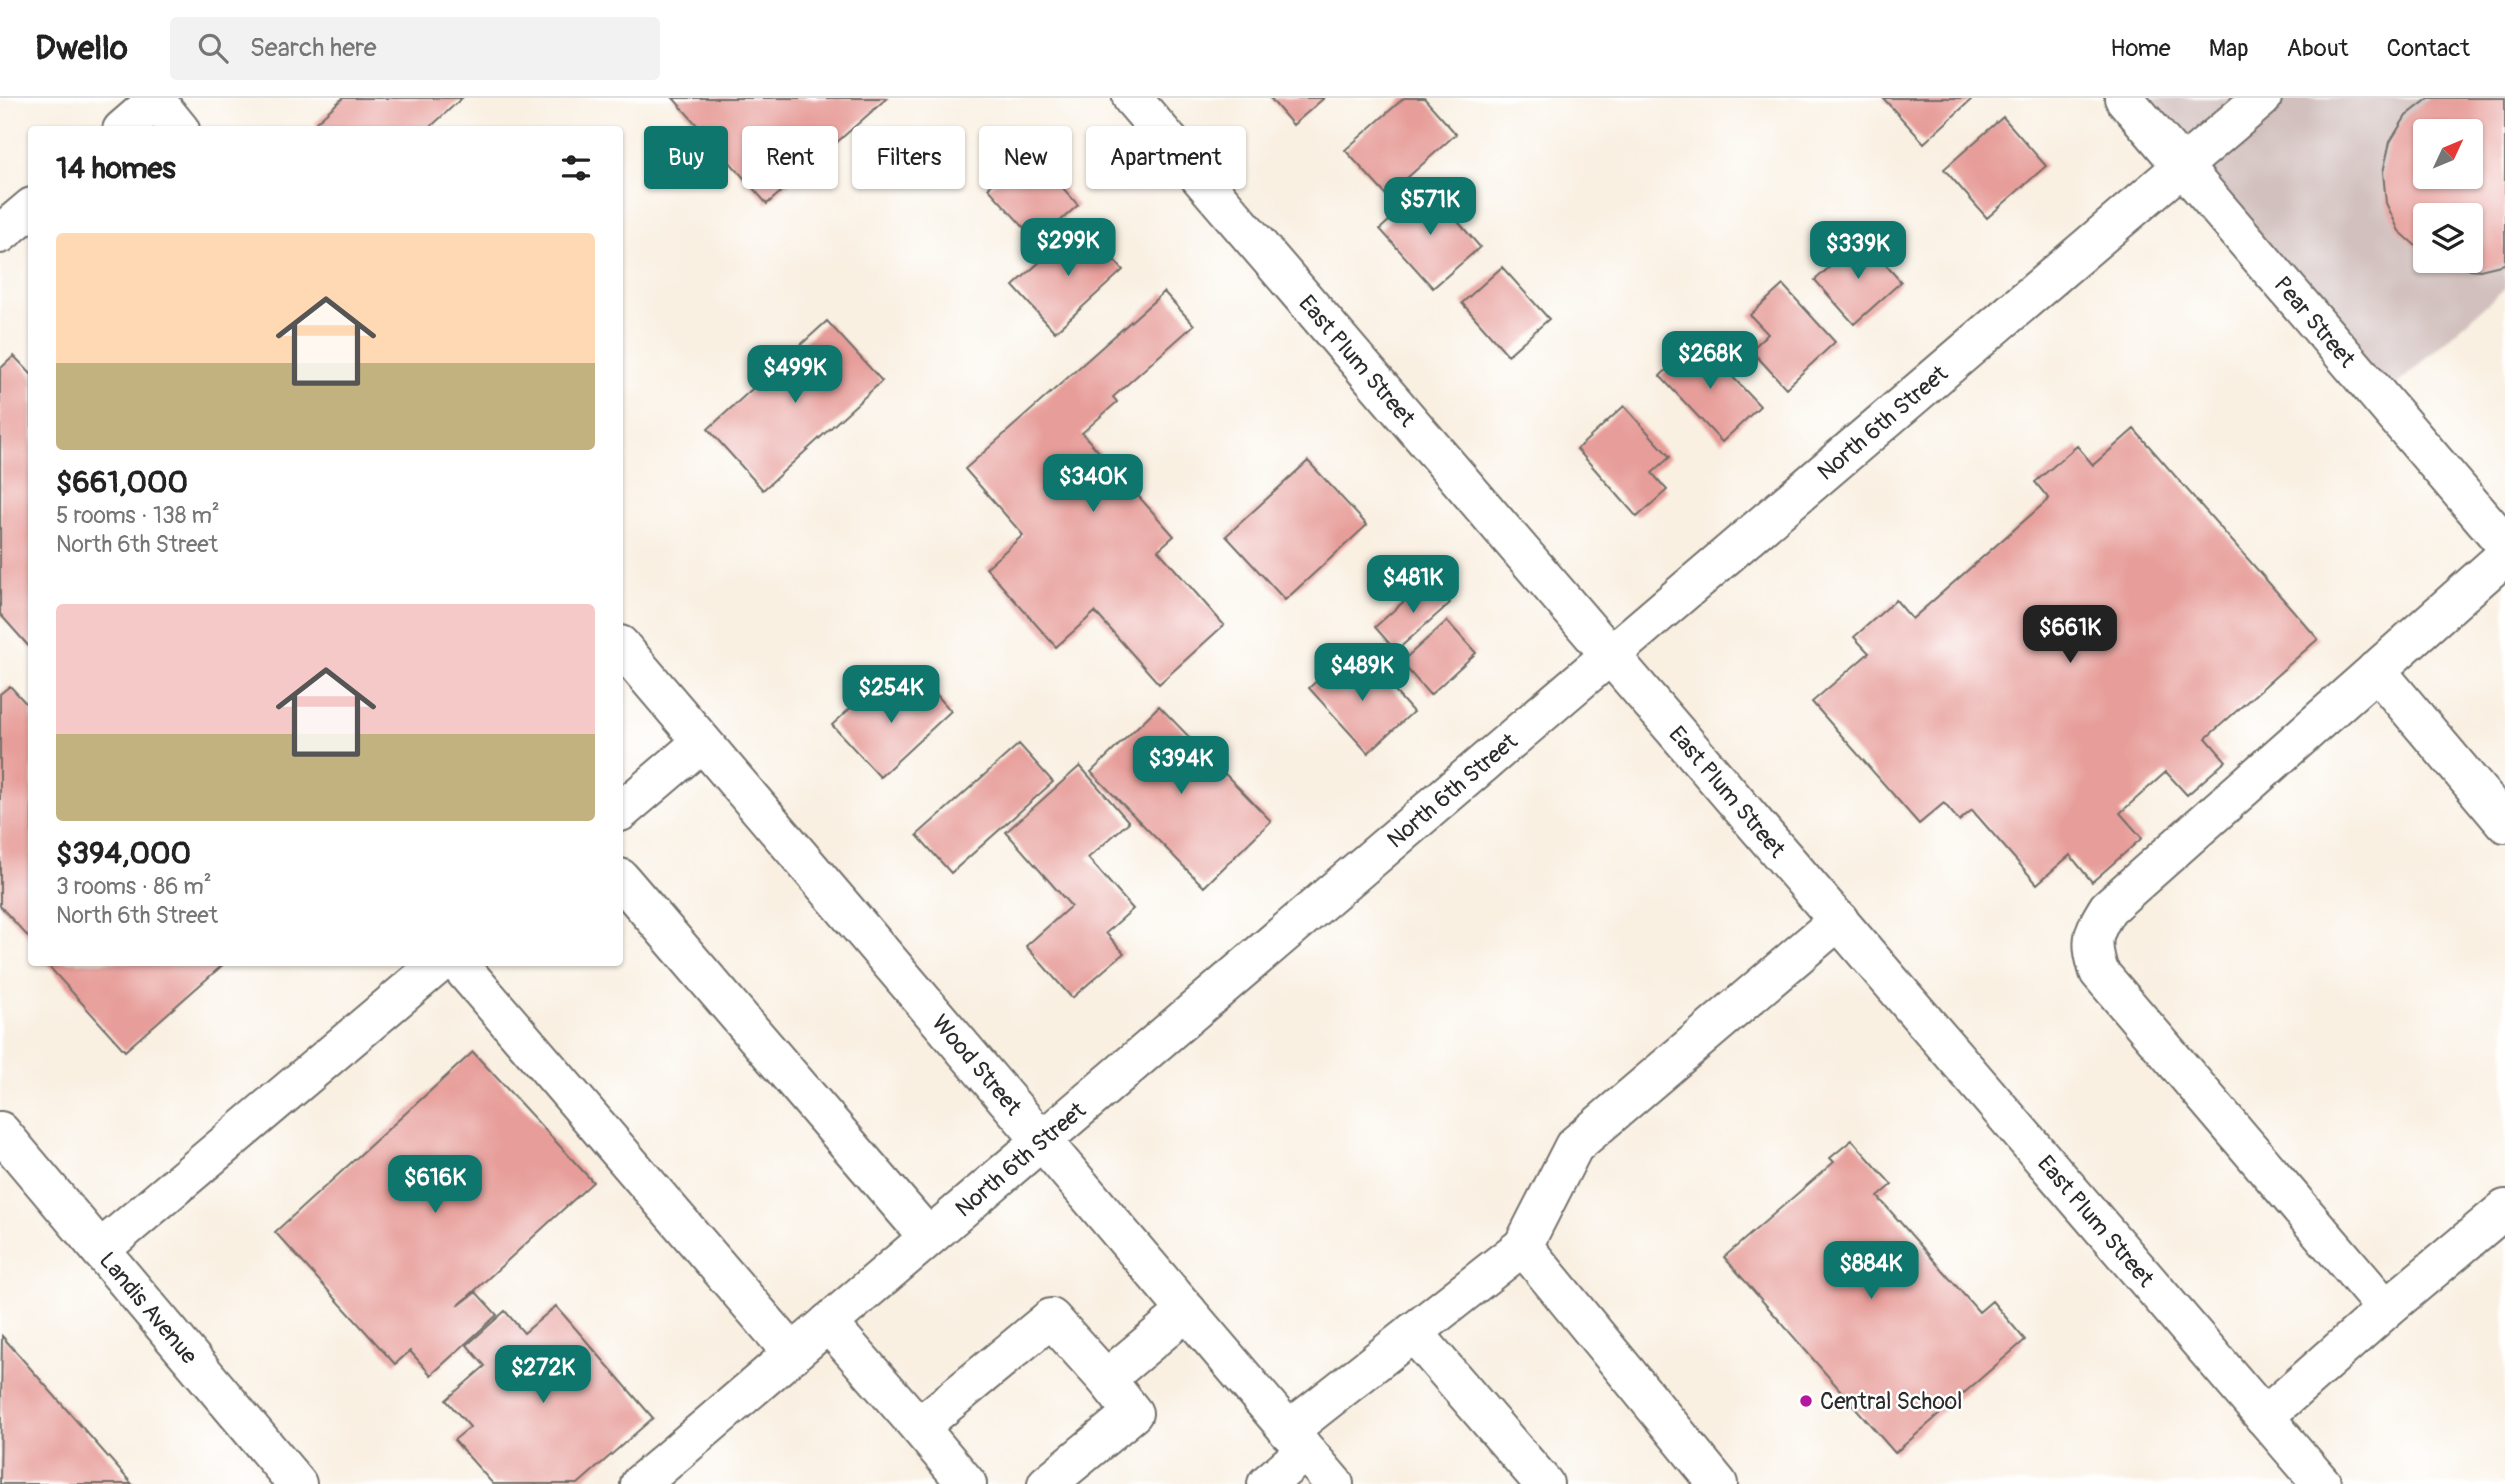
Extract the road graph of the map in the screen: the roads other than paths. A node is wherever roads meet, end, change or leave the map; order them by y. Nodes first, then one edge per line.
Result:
1 (1132, 98) edge
2 (2123, 98) edge
3 (2262, 98) edge
4 (156, 99) edge
5 (126, 126) edge
6 (177, 126) edge
7 (2182, 166) junction
8 (28, 210) edge
9 (0, 234) edge
10 (2505, 544) edge
11 (2505, 556) edge
12 (623, 649) edge
13 (1611, 654) junction
14 (2376, 670) junction
15 (702, 742) junction
16 (623, 809) edge
17 (2505, 824) edge
18 (623, 881) edge
19 (1839, 920) junction
20 (436, 966) edge
21 (460, 966) edge
22 (0, 1131) edge
23 (1041, 1141) junction
24 (2505, 1209) edge
25 (928, 1237) junction
26 (1523, 1246) junction
27 (100, 1250) junction
28 (2386, 1309) junction
29 (1187, 1311) junction
30 (828, 1323) junction
31 (1413, 1332) junction
32 (793, 1354) junction
33 (1106, 1379) junction
34 (2264, 1417) junction
35 (919, 1427) junction
36 (1297, 1441) junction
37 (298, 1484) edge
38 (640, 1484) edge
39 (967, 1484) edge
40 (1047, 1484) edge
41 (1267, 1484) edge
42 (1334, 1484) edge
43 (1544, 1484) edge
44 (1718, 1484) edge
45 (2322, 1484) edge

1 - 13 street, East Plum Street
2 - 7 street, Pear Street
3 - 7 street, North 6th Street
4 - 5 street
4 - 6 street
7 - 10 street, Pear Street
7 - 13 street, North 6th Street
8 - 9 street
11 - 14 street
12 - 15 street, Wood Street
13 - 19 street, East Plum Street
13 - 23 street, North 6th Street
14 - 17 street
14 - 28 street
15 - 16 street
15 - 23 street, Wood Street
18 - 25 street
19 - 26 street
19 - 34 street, East Plum Street
20 - 27 street
21 - 32 street
22 - 27 street, Landis Avenue
23 - 25 street, North 6th Street
23 - 29 street, Wood Street
24 - 28 street
25 - 30 street, North 6th Street
26 - 31 street
26 - 44 street
27 - 37 street, Landis Avenue
28 - 34 street
29 - 33 street
29 - 36 street, Wood Street
30 - 32 street, North 6th Street
30 - 35 street
31 - 36 street
31 - 43 street
32 - 38 street, North 6th Street
33 - 35 street
33 - 40 street
34 - 45 street, East Plum Street
35 - 39 street
36 - 41 street
36 - 42 street, Wood Street

